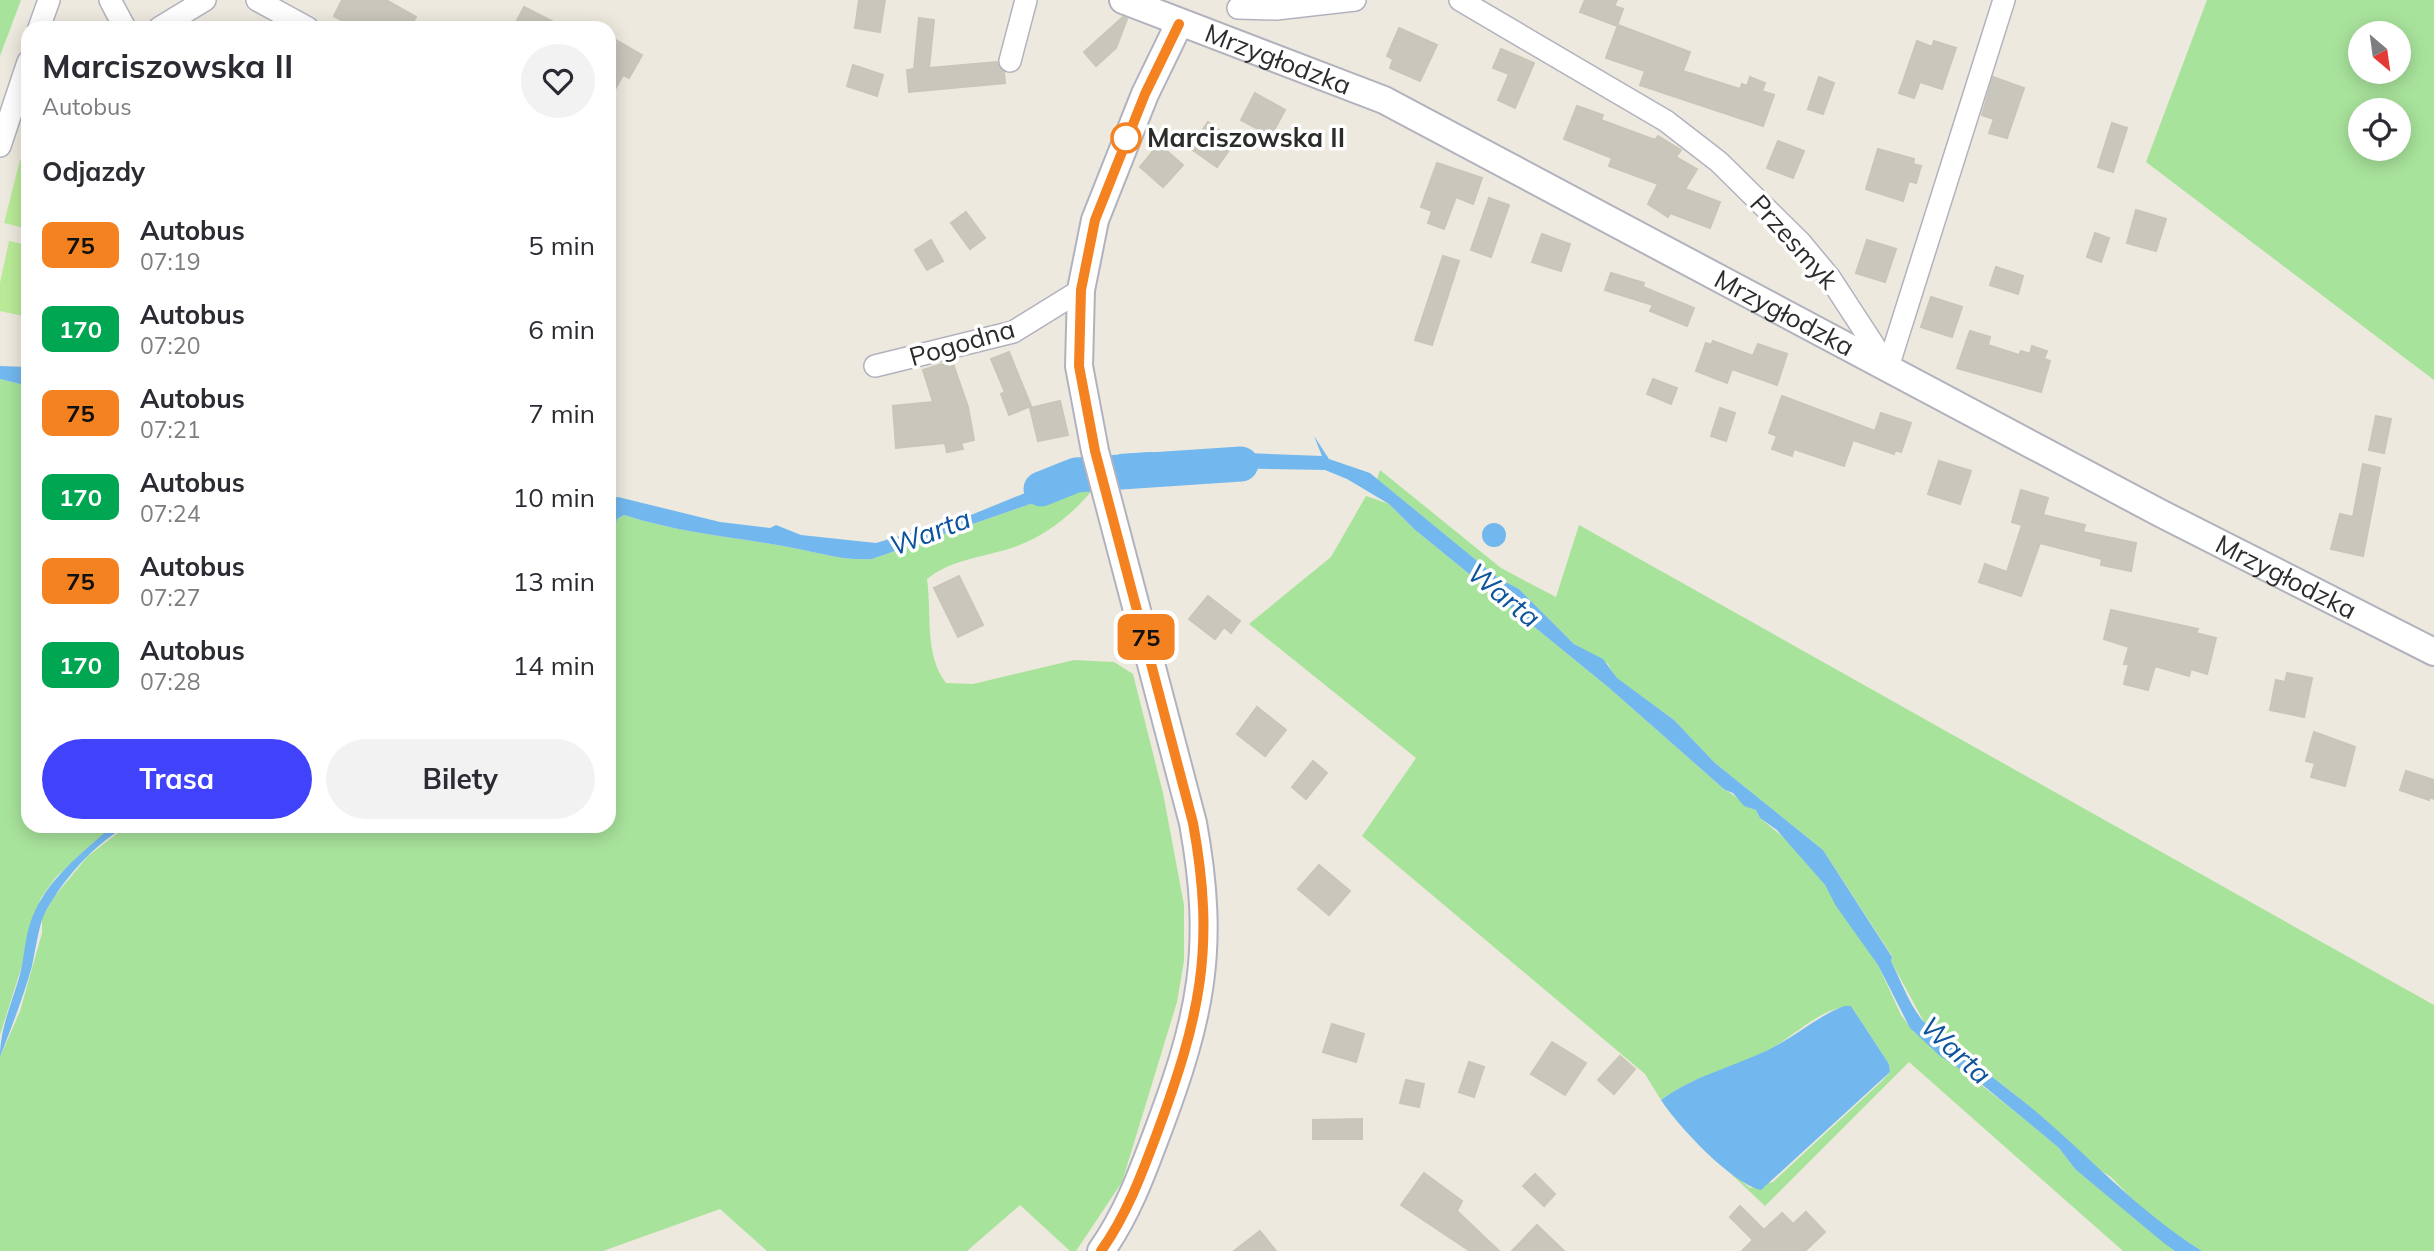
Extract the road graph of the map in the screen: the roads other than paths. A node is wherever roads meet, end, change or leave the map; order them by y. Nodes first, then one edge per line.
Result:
1 (49, 0) edge
2 (110, 0) edge
3 (205, 0) edge
4 (257, 0) edge
5 (1026, 0) edge
6 (1123, 0) edge
7 (1355, 0) edge
8 (1460, 0) edge
9 (2004, 0) edge
10 (1237, 8) dead end
11 (42, 21) edge
12 (121, 21) edge
13 (170, 21) edge
14 (295, 21) edge
15 (1179, 24) junction
16 (1010, 61) dead end
17 (21, 83) edge
18 (0, 146) edge
19 (1081, 290) junction
20 (875, 366) dead end
21 (1888, 367) junction
22 (2434, 652) edge
23 (1101, 1251) edge

1 - 11 street
2 - 12 street
3 - 13 street
4 - 14 street
5 - 16 street
6 - 15 street, Mrzygłodzka
7 - 10 street
8 - 21 street, Przesmyk
9 - 21 street
15 - 19 street
15 - 21 street, Mrzygłodzka
17 - 18 street
19 - 20 street, Pogodna
19 - 23 street
21 - 22 street, Mrzygłodzka

